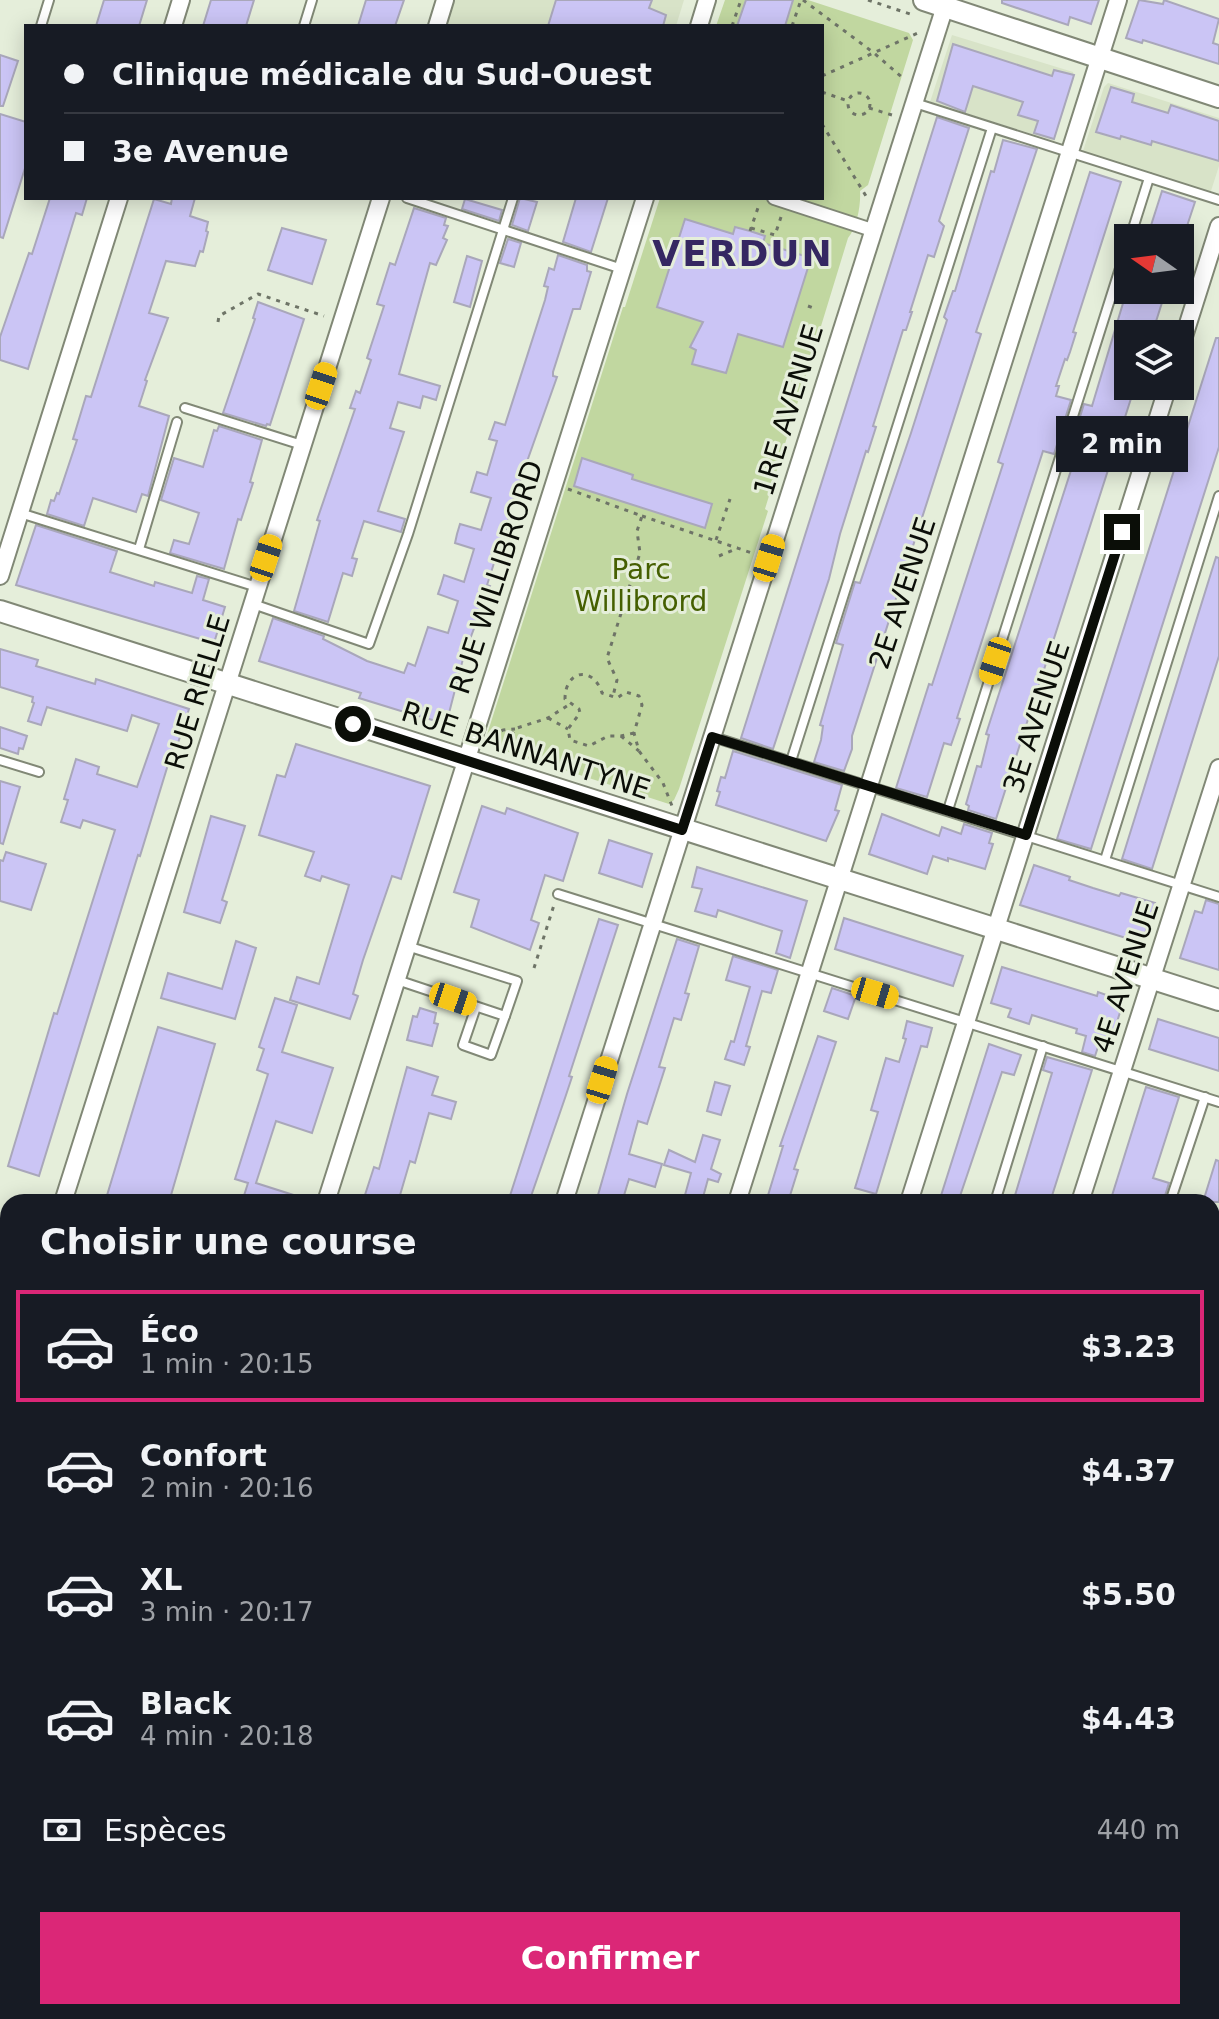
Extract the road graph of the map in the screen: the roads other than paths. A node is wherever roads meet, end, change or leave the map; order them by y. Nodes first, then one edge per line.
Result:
1 (49, 0) edge
2 (181, 0) edge
3 (312, 0) edge
4 (445, 0) edge
5 (707, 0) edge
6 (924, 0) edge
7 (1118, 0) edge
8 (946, 3) edge
9 (42, 24) edge
10 (174, 24) edge
11 (305, 24) edge
12 (438, 24) edge
13 (700, 24) edge
14 (1100, 57) junction
15 (1219, 97) edge
16 (914, 103) junction
17 (992, 128) junction
18 (1069, 152) junction
19 (1149, 178) junction
20 (118, 200) edge
21 (380, 200) edge
22 (413, 200) edge
23 (512, 200) edge
24 (644, 200) edge
25 (1219, 200) edge
26 (772, 204) edge
27 (1134, 224) edge
28 (1219, 226) edge
29 (503, 228) junction
30 (872, 230) junction
31 (622, 269) junction
32 (1114, 288) edge
33 (1189, 320) edge
34 (1164, 400) edge
35 (185, 408) dead end
36 (177, 422) dead end
37 (302, 445) junction
38 (1219, 496) edge
39 (20, 513) junction
40 (139, 549) junction
41 (0, 576) edge
42 (257, 587) junction
43 (252, 604) junction
44 (0, 611) edge
45 (227, 684) junction
46 (712, 737) junction
47 (0, 760) edge
48 (466, 761) junction
49 (791, 761) junction
50 (1219, 768) edge
51 (39, 772) dead end
52 (868, 785) junction
53 (948, 810) junction
54 (682, 830) junction
55 (1026, 835) junction
56 (1105, 860) junction
57 (839, 879) junction
58 (1182, 884) junction
59 (558, 894) road end
60 (1219, 897) edge
61 (652, 923) junction
62 (996, 929) junction
63 (407, 946) junction
64 (809, 973) junction
65 (1152, 979) junction
66 (396, 980) junction
67 (1219, 1000) edge
68 (476, 1007) junction
69 (505, 1016) junction
70 (966, 1021) junction
71 (1043, 1046) junction
72 (1122, 1071) junction
73 (1205, 1097) junction
74 (1219, 1102) edge
75 (66, 1194) edge
76 (329, 1194) edge
77 (567, 1194) edge
78 (740, 1194) edge
79 (912, 1194) edge
80 (997, 1194) edge
81 (1083, 1194) edge
82 (1173, 1194) edge

1 - 9 lane
2 - 10 street
3 - 11 lane
4 - 12 street
5 - 13 street
6 - 8 street
7 - 14 street, 2E AVENUE
8 - 14 street
8 - 16 street, 1RE AVENUE
14 - 15 street
14 - 18 street, 2E AVENUE
16 - 17 lane
16 - 30 street, 1RE AVENUE
17 - 18 lane
17 - 49 lane
18 - 19 lane
18 - 52 street, 2E AVENUE
19 - 25 lane
19 - 27 lane
20 - 39 street
21 - 37 street, RUE RIELLE
22 - 29 lane
23 - 29 lane
24 - 31 street, RUE WILLIBRORD
26 - 30 street
28 - 33 street
29 - 31 lane
29 - 43 lane
30 - 46 street, 1RE AVENUE
31 - 48 street, RUE WILLIBRORD
32 - 53 lane
34 - 55 street, 3E AVENUE
35 - 37 lane
36 - 40 lane
37 - 42 street, RUE RIELLE
38 - 56 lane
39 - 40 lane
39 - 41 street
40 - 42 lane
42 - 43 street, RUE RIELLE
43 - 45 street, RUE RIELLE
44 - 45 street, RUE BANNANTYNE
45 - 48 street, RUE BANNANTYNE
45 - 75 street, RUE RIELLE
46 - 49 lane
46 - 54 street, 1RE AVENUE
47 - 51 lane
48 - 54 street, RUE BANNANTYNE
48 - 63 street, RUE WILLIBRORD
49 - 52 lane
50 - 58 street, 4E AVENUE
52 - 53 lane
52 - 57 street, 2E AVENUE
53 - 55 lane
54 - 57 street, RUE BANNANTYNE
54 - 61 street, 1RE AVENUE
55 - 56 lane
55 - 62 street, 3E AVENUE
56 - 58 lane
57 - 62 street, RUE BANNANTYNE
57 - 64 street, 2E AVENUE
58 - 60 lane
58 - 65 street, 4E AVENUE
59 - 61 lane
61 - 64 lane
61 - 77 street, 1RE AVENUE
62 - 65 street, RUE BANNANTYNE
62 - 70 street, 3E AVENUE
63 - 66 street, RUE WILLIBRORD
63 - 69 lane
64 - 70 lane
64 - 78 street, 2E AVENUE
65 - 67 street, RUE BANNANTYNE
65 - 72 street, 4E AVENUE
66 - 68 lane
66 - 76 street, RUE WILLIBRORD
68 - 69 lane
68 - 69 lane
70 - 71 lane
70 - 79 street, 3E AVENUE
71 - 72 lane
71 - 80 lane
72 - 73 lane
72 - 81 street, 4E AVENUE
73 - 74 lane
73 - 82 lane

